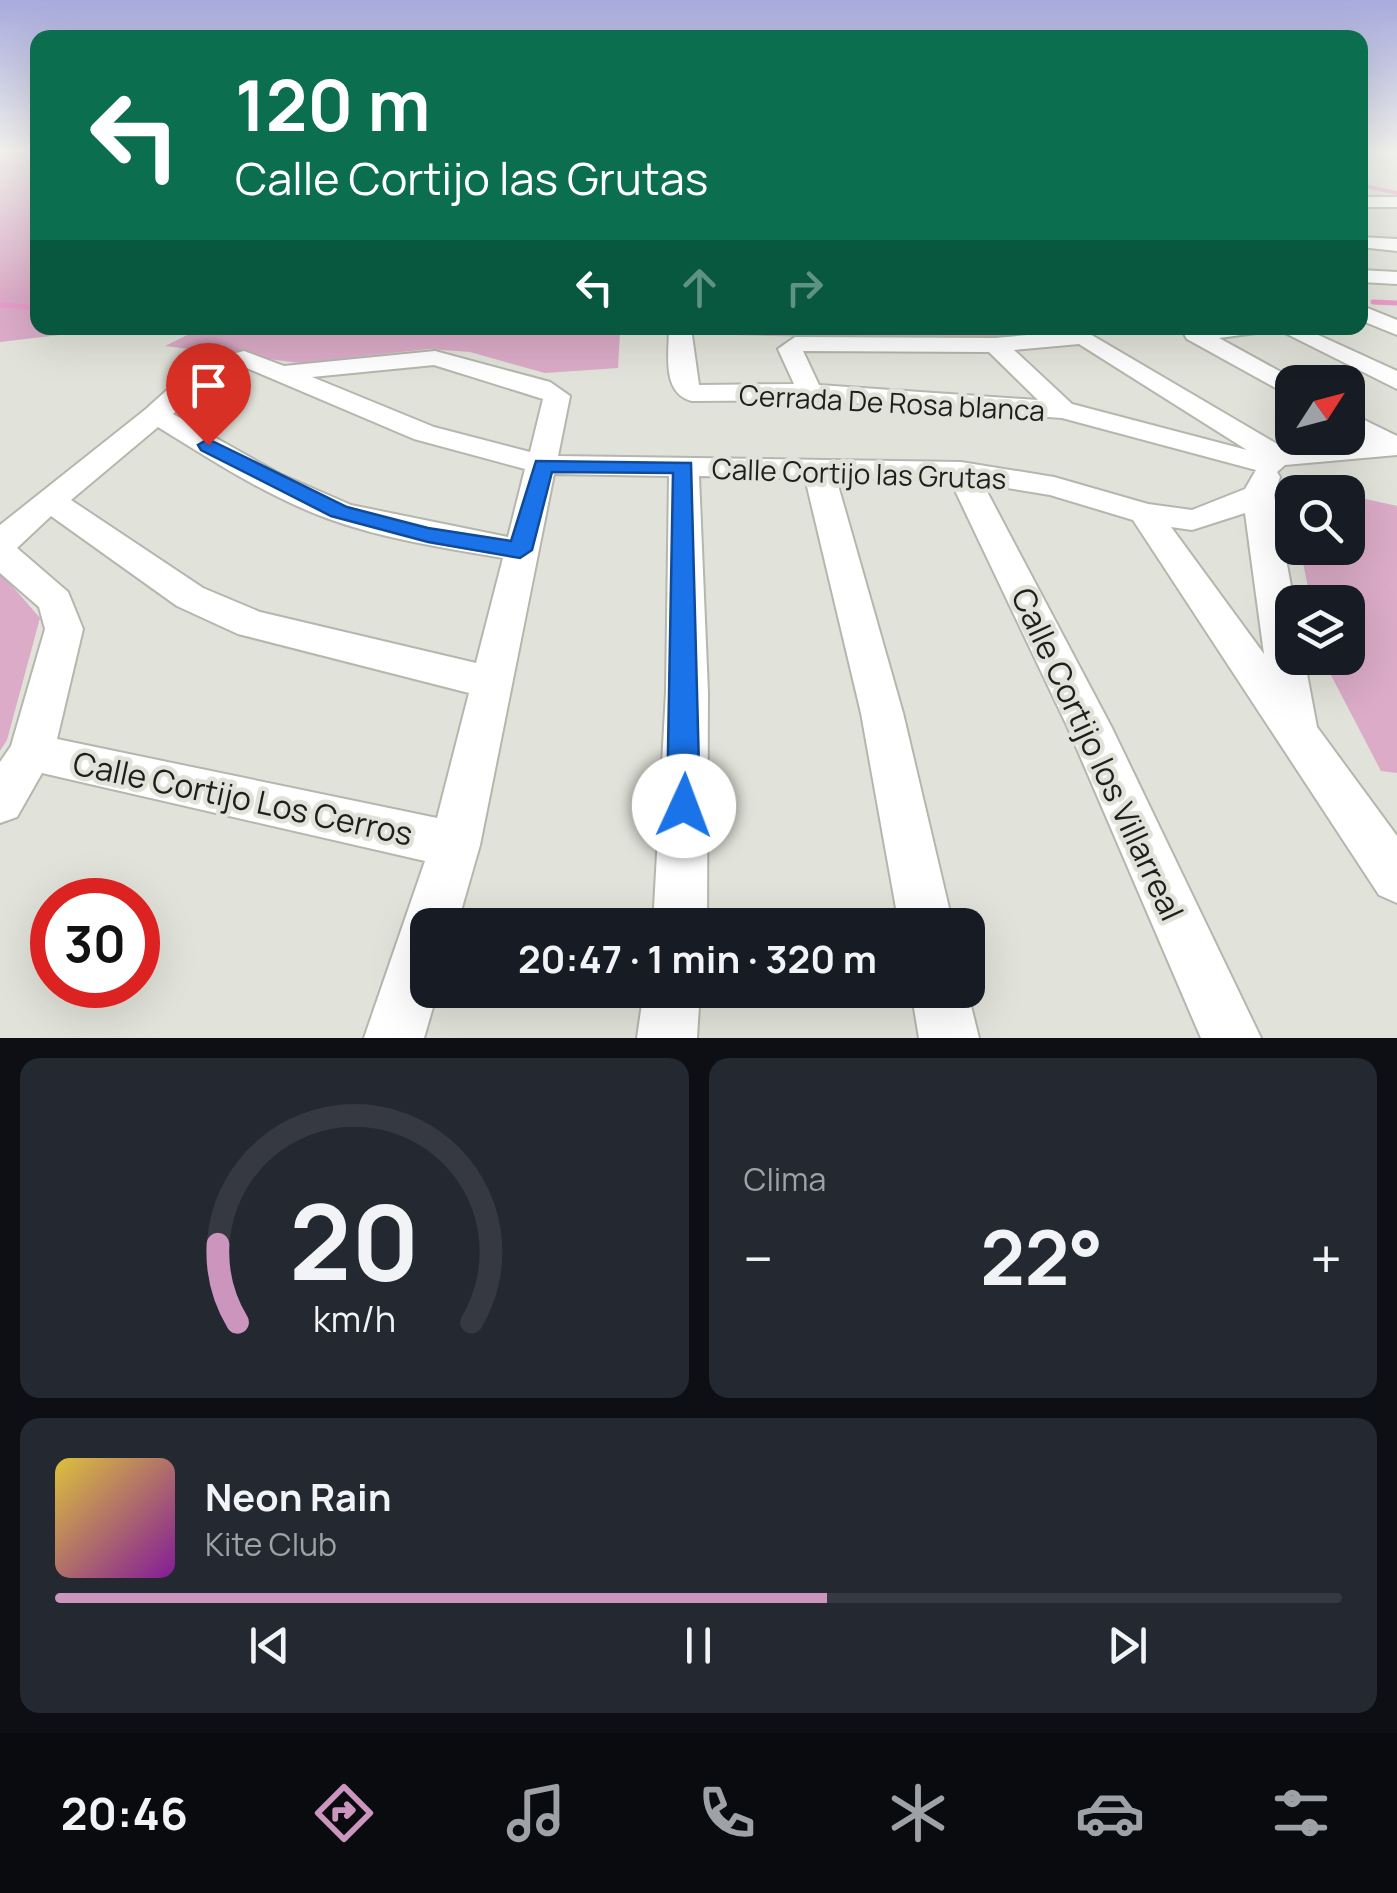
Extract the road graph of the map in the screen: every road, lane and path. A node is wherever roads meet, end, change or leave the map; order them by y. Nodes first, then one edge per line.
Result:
1 (1368, 202) edge
2 (1397, 202) edge
3 (1368, 243) edge
4 (1397, 245) edge
5 (1368, 276) edge
6 (1397, 278) edge
7 (1368, 303) edge
8 (1368, 315) edge
9 (1397, 316) edge
10 (1397, 328) edge
11 (681, 335) edge
12 (1197, 335) edge
13 (1301, 335) edge
14 (995, 345) junction
15 (284, 372) junction
16 (1275, 379) edge
17 (1397, 381) edge
18 (810, 392) junction
19 (1063, 410) junction
20 (156, 414) junction
21 (1365, 430) edge
22 (1396, 447) edge
23 (544, 465) junction
24 (684, 467) junction
25 (818, 469) junction
26 (961, 472) junction
27 (1269, 473) junction
28 (52, 502) junction
29 (1145, 513) junction
30 (0, 549) edge
31 (520, 550) junction
32 (490, 682) junction
33 (1296, 732) junction
34 (31, 752) junction
35 (0, 802) edge
36 (455, 845) junction
37 (1389, 849) edge
38 (435, 908) edge
39 (681, 908) edge
40 (922, 908) edge
41 (410, 989) edge
42 (670, 1008) edge
43 (944, 1008) edge
44 (394, 1038) edge
45 (666, 1038) edge
46 (950, 1038) edge
47 (1232, 1038) edge

1 - 2 street
3 - 4 street
5 - 6 street
7 - 9 street
8 - 10 street
11 - 18 street, Cerrada De Rosa blanca
12 - 16 street
13 - 17 street
14 - 18 street
14 - 19 street
14 - 27 street
15 - 20 street, Calle Cortijo las Grutas
15 - 23 street, Calle Cortijo las Grutas
15 - 23 street
18 - 19 street, Cerrada De Rosa blanca
19 - 27 street, Cerrada De Rosa blanca
20 - 28 street
20 - 31 street
21 - 22 street
22 - 27 street
23 - 24 street, Calle Cortijo las Grutas
23 - 31 street
24 - 25 street, Calle Cortijo las Grutas
24 - 39 street
25 - 26 street, Calle Cortijo las Grutas
25 - 40 street
26 - 29 street, Calle Cortijo las Grutas
26 - 47 street, Calle Cortijo los Villarreal
27 - 29 street, Calle Cortijo las Grutas
27 - 33 street
28 - 30 street
28 - 32 street
29 - 33 street
30 - 34 street
31 - 32 street
32 - 36 street
33 - 37 street
34 - 35 street
34 - 36 street, Calle Cortijo Los Cerros
36 - 38 street
41 - 44 street
42 - 45 street
43 - 46 street

